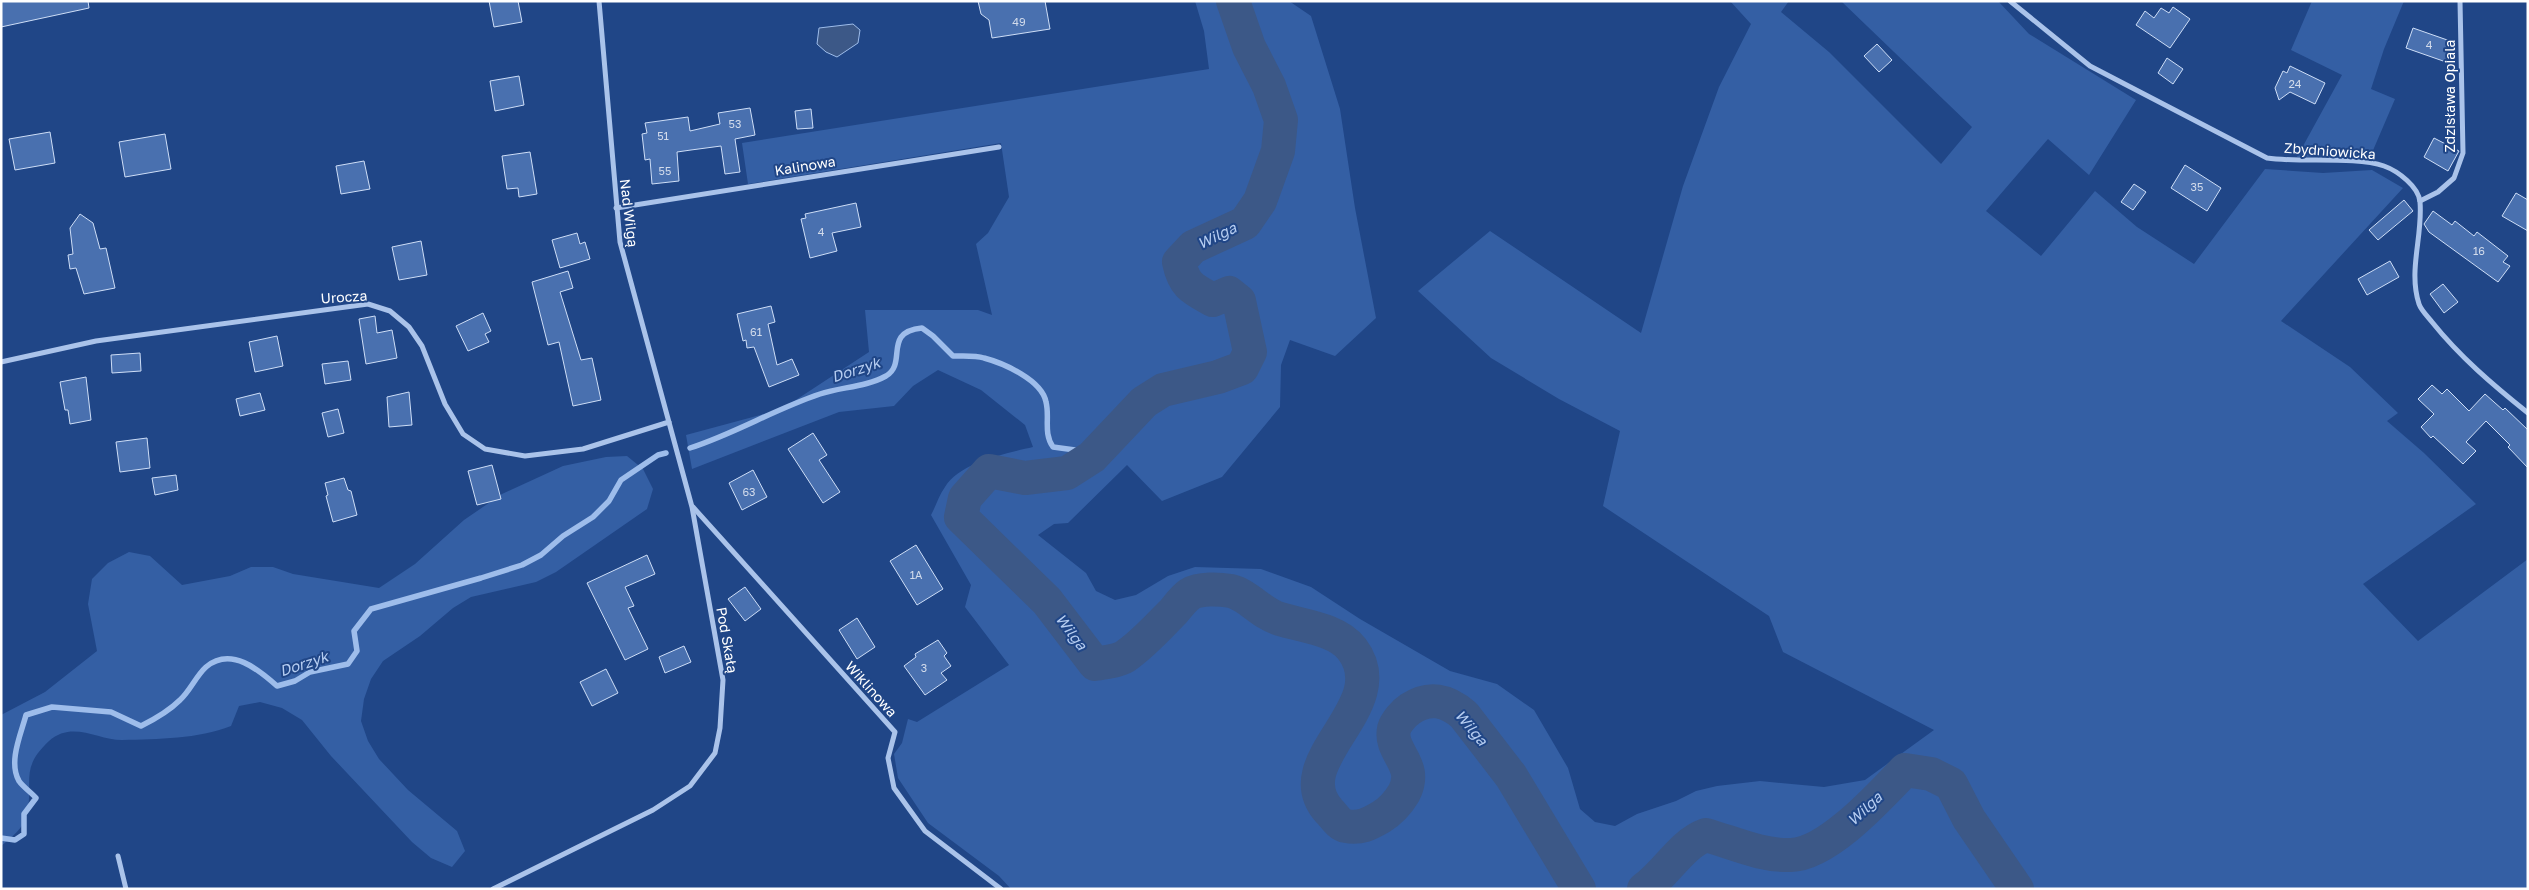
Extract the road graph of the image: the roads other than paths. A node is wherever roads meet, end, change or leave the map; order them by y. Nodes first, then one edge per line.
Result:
1 (599, 1) edge
2 (2010, 1) edge
3 (2460, 1) edge
4 (999, 147) dead end
5 (2420, 201) junction
6 (616, 208) junction
7 (1, 362) edge
8 (2528, 413) edge
9 (669, 422) junction
10 (692, 507) junction
11 (118, 856) dead end
12 (126, 889) edge
13 (493, 889) edge
14 (1001, 889) edge

1 - 6 street, Nad Wilgą
2 - 5 street, Zbydniowicka
3 - 5 street, Zdzisława Opiala
4 - 6 street, Kalinowa
5 - 8 street
6 - 9 street, Nad Wilgą
7 - 9 street, Urocza
9 - 10 street, Pod Skałą
10 - 13 street, Pod Skałą
10 - 14 street, Wiklinowa
11 - 12 street

